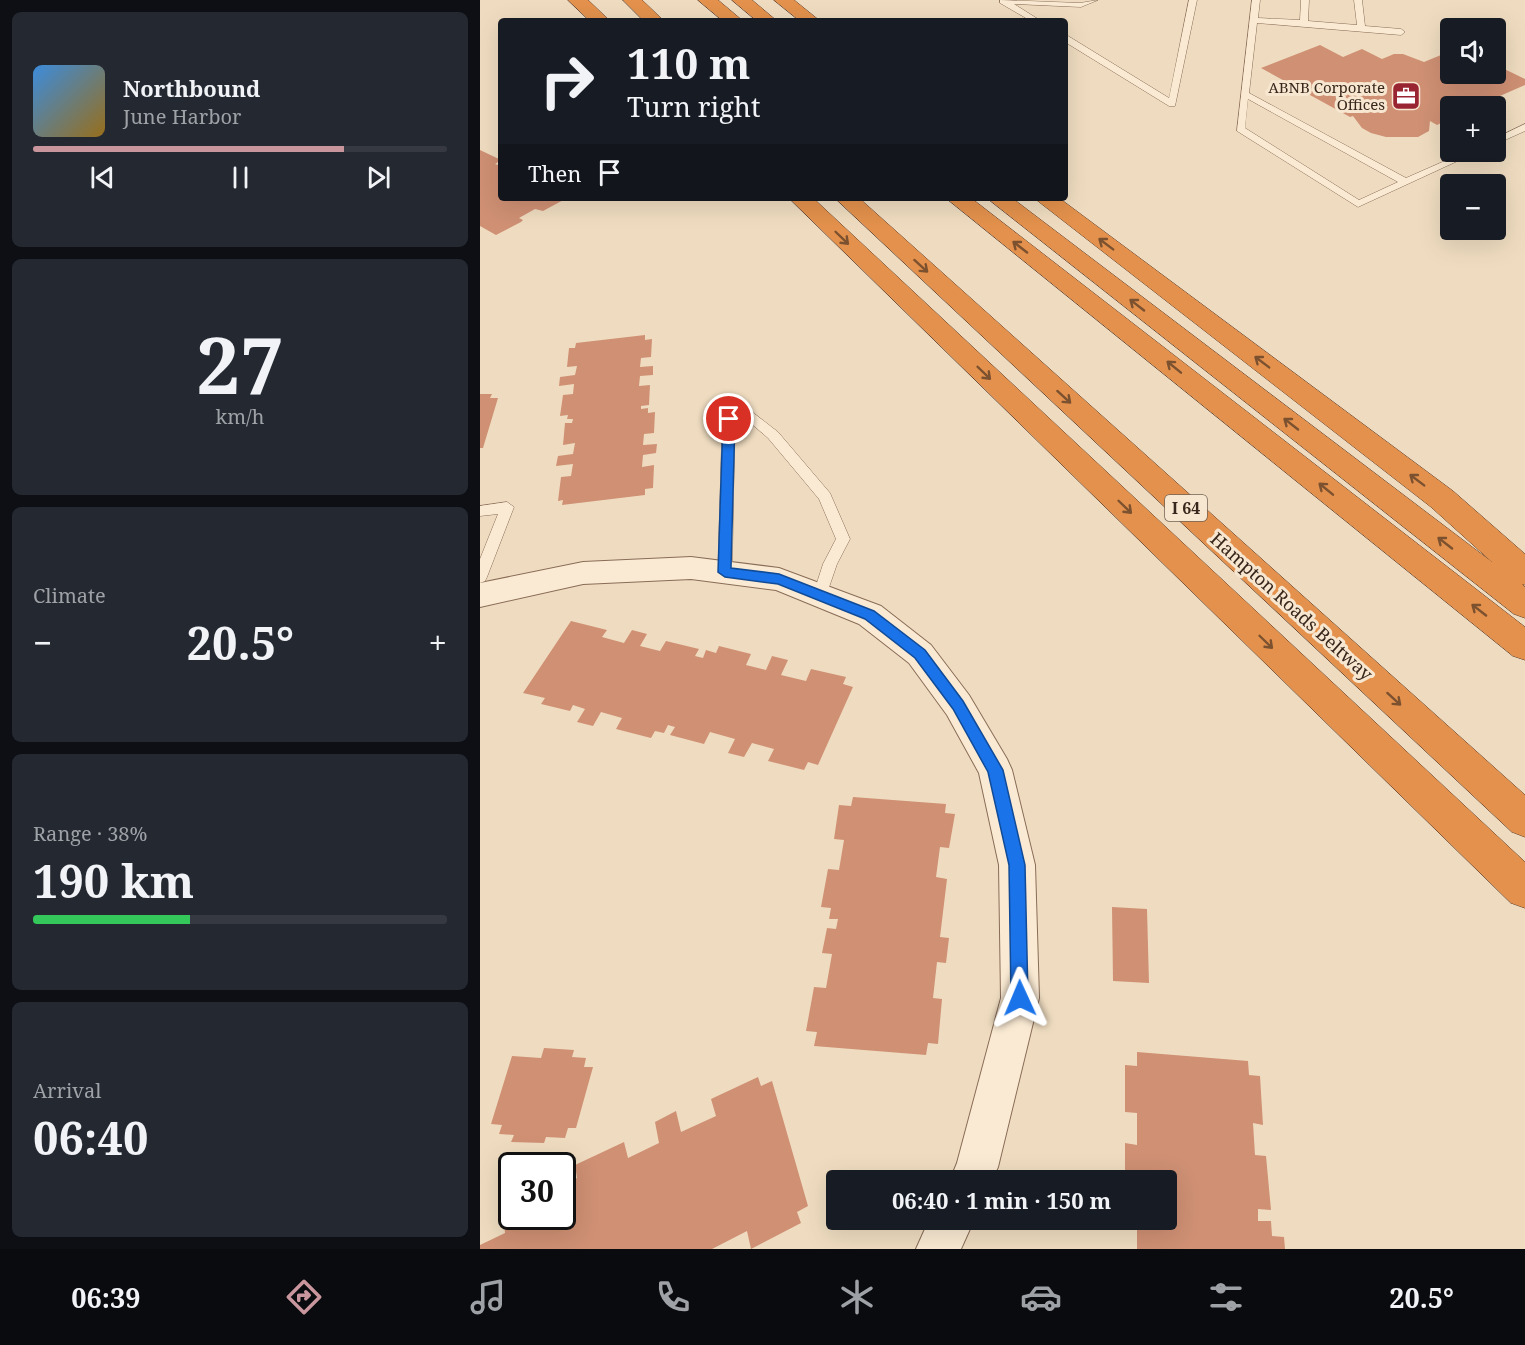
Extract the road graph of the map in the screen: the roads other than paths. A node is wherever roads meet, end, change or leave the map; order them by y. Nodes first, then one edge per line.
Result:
1 (577, 0) edge
2 (632, 0) edge
3 (707, 0) edge
4 (741, 0) edge
5 (783, 0) edge
6 (1094, 0) edge
7 (1193, 0) edge
8 (1256, 0) edge
9 (1305, 0) edge
10 (1358, 0) edge
11 (598, 18) edge
12 (652, 18) edge
13 (730, 18) edge
14 (764, 18) edge
15 (807, 18) edge
16 (1031, 18) edge
17 (1254, 20) junction
18 (1304, 23) junction
19 (1360, 28) junction
20 (1401, 32) dead end
21 (1068, 41) edge
22 (1245, 94) junction
23 (1525, 127) edge
24 (1506, 136) edge
25 (1450, 162) edge
26 (1405, 182) junction
27 (803, 201) edge
28 (849, 201) edge
29 (961, 201) edge
30 (1002, 201) edge
31 (1049, 201) edge
32 (480, 511) edge
33 (725, 572) junction
34 (1525, 573) edge
35 (480, 577) edge
36 (480, 595) edge
37 (820, 596) junction
38 (1525, 605) edge
39 (1525, 646) edge
40 (1525, 819) edge
41 (1525, 889) edge
42 (975, 1170) edge
43 (947, 1230) edge
44 (938, 1249) edge

1 - 11 highway
2 - 12 highway
3 - 13 highway
4 - 14 highway
5 - 15 highway
6 - 16 lane
7 - 21 lane
8 - 17 lane
9 - 18 lane
10 - 19 lane
17 - 18 lane
17 - 22 lane
18 - 19 lane
19 - 20 lane
22 - 26 lane
22 - 26 lane
23 - 24 lane
25 - 26 lane
27 -> 41 highway
28 -> 40 highway, Hampton Roads Beltway / I 64
39 -> 29 highway
38 -> 30 highway
34 -> 31 highway
32 - 35 lane
33 - 36 street
33 - 37 street
33 - 37 lane
37 - 42 street
43 - 44 street

